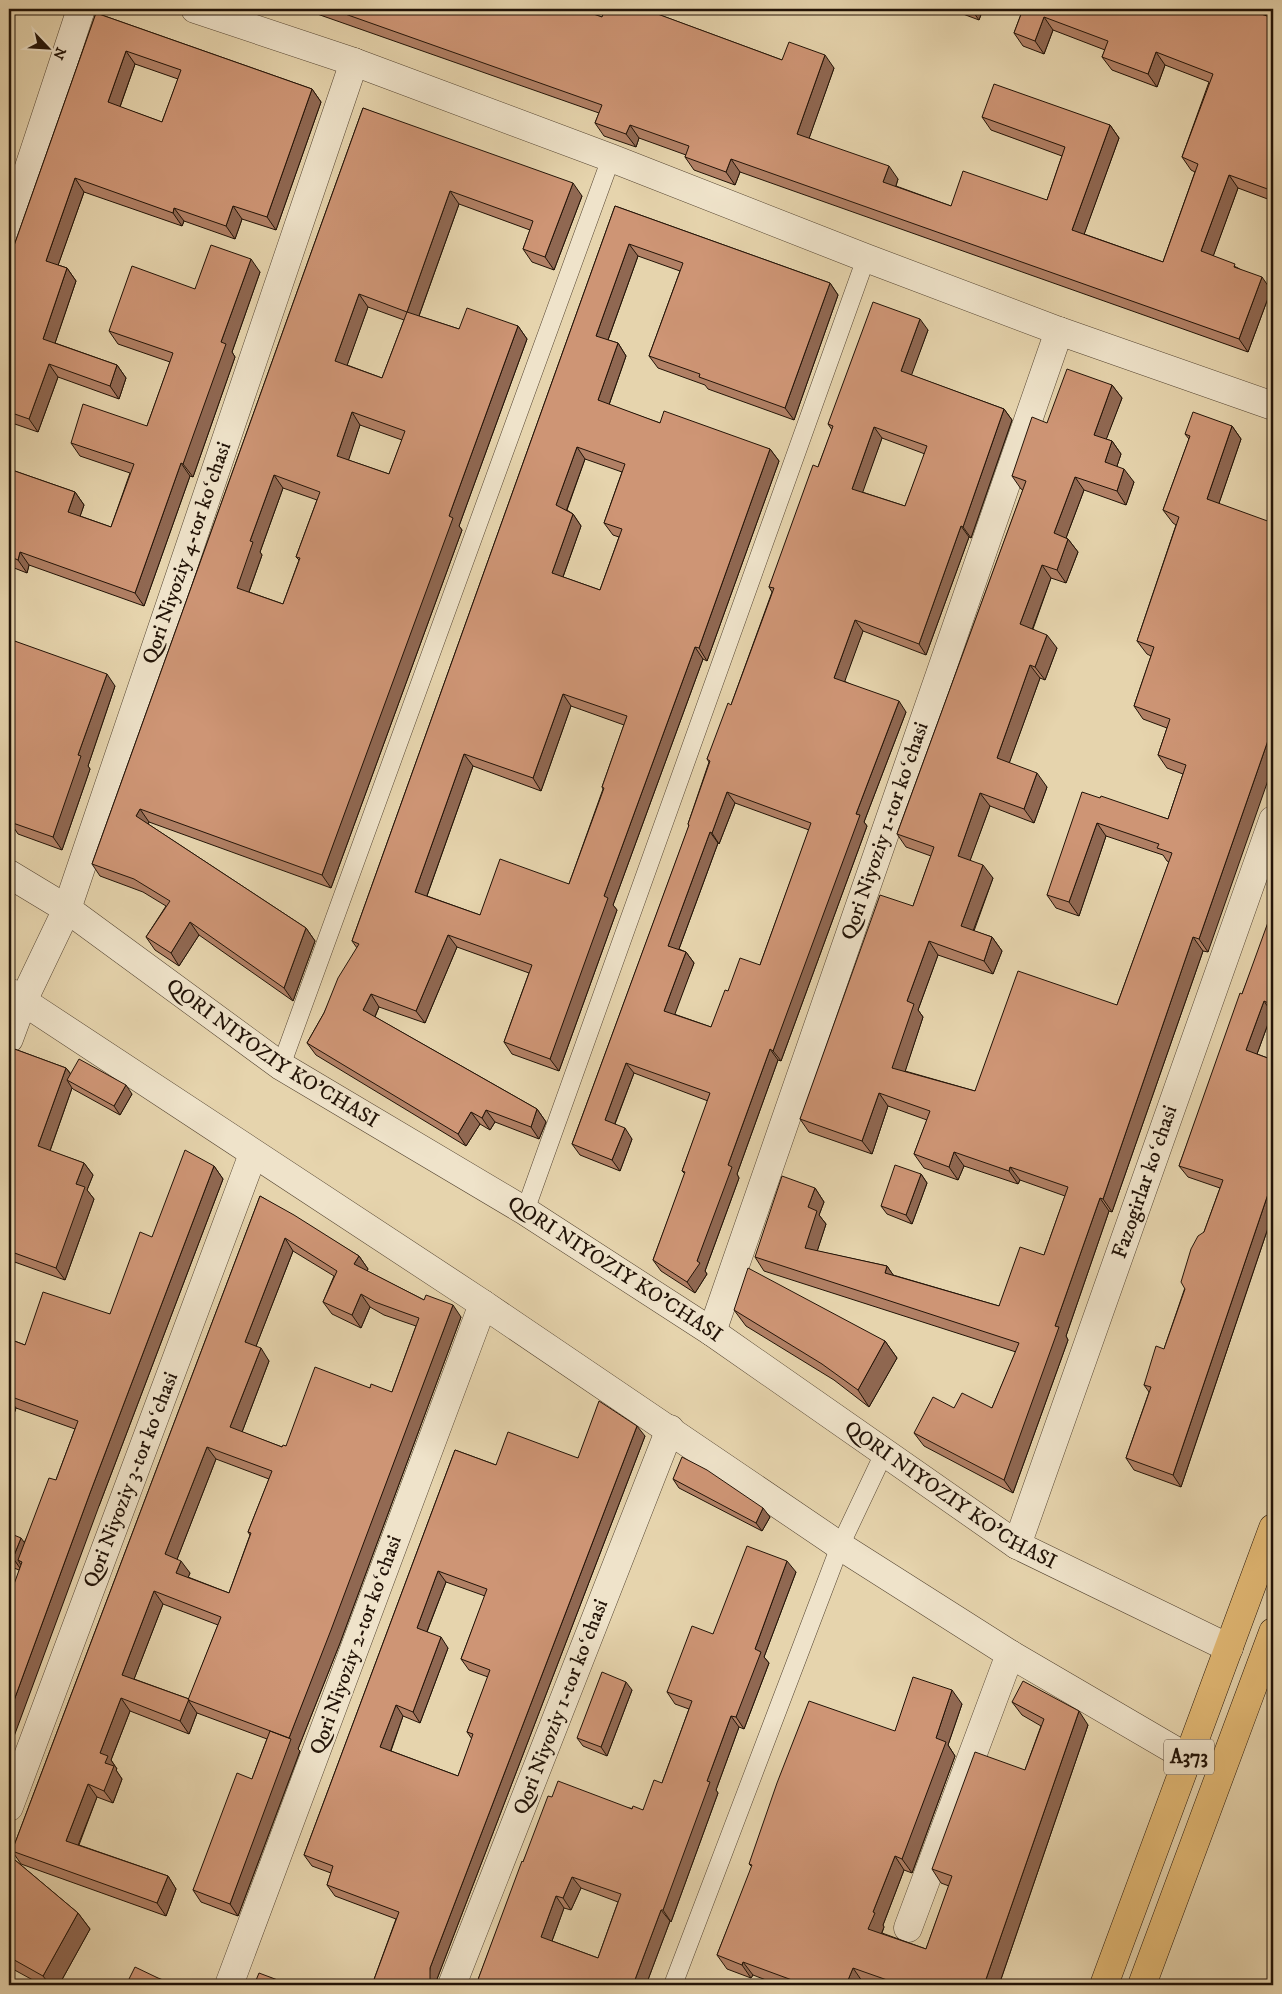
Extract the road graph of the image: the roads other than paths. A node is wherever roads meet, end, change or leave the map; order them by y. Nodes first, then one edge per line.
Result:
1 (82, 9) edge
2 (195, 9) edge
3 (354, 62) junction
4 (612, 158) junction
5 (9, 228) edge
6 (866, 258) junction
7 (1059, 331) junction
8 (1273, 406) edge
9 (1273, 820) edge
10 (9, 874) edge
11 (67, 909) junction
12 (16, 997) edge
13 (9, 1039) edge
14 (281, 1066) junction
15 (253, 1154) junction
16 (525, 1211) junction
17 (483, 1304) junction
18 (712, 1332) junction
19 (670, 1429) junction
20 (884, 1453) junction
21 (1273, 1528) edge
22 (1017, 1545) junction
23 (840, 1546) junction
24 (1273, 1632) edge
25 (1229, 1648) junction
26 (1010, 1654) junction
27 (1188, 1758) junction
28 (9, 1807) edge
29 (908, 1928) dead end
30 (229, 1985) edge
31 (452, 1985) edge
32 (673, 1985) edge
33 (1104, 1985) edge
34 (1142, 1985) edge

1 - 5 street
2 - 3 street
3 - 4 street
3 - 11 street, Qori Niyoziy 4-tor koʻchasi
4 - 6 street
4 - 14 lane
6 - 7 street
6 - 16 lane
7 - 8 street
7 - 18 street, Qori Niyoziy 1-tor koʻchasi
9 - 22 street, Fazogirlar koʻchasi
10 - 11 street, QORI NIYOZIY KO'CHASI
11 - 12 street, Qori Niyoziy 4-tor koʻchasi
11 - 14 street, QORI NIYOZIY KO'CHASI
12 - 13 street, Qori Niyoziy 4-tor koʻchasi
12 - 15 street
14 - 16 street, QORI NIYOZIY KO'CHASI
15 - 17 street
15 - 28 street, Qori Niyoziy 3-tor koʻchasi
16 - 18 street, QORI NIYOZIY KO'CHASI
17 - 19 street
17 - 30 street, Qori Niyoziy 2-tor koʻchasi
18 - 20 street, QORI NIYOZIY KO'CHASI
19 - 23 street
19 - 31 street, Qori Niyoziy 1-tor koʻchasi
20 - 22 street, QORI NIYOZIY KO'CHASI
20 - 23 lane
21 - 25 highway, A373
22 - 25 street, QORI NIYOZIY KO'CHASI
23 - 26 street
23 - 32 lane
24 - 34 highway, A373
25 - 27 highway, A373
26 - 27 street
26 - 29 street
27 - 33 highway, A373

